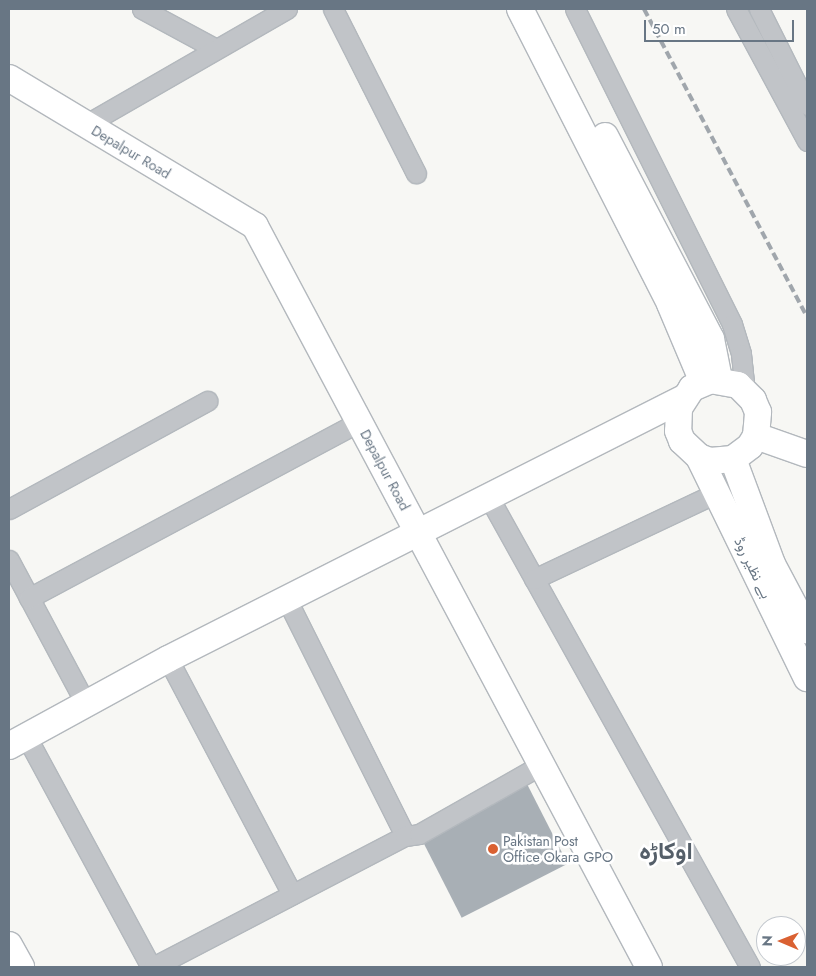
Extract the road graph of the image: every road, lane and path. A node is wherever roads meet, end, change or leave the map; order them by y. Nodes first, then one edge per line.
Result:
1 (142, 9) edge
2 (286, 9) edge
3 (333, 9) edge
4 (520, 9) edge
5 (538, 9) edge
6 (575, 9) edge
7 (736, 9) edge
8 (760, 9) edge
9 (216, 49) junction
10 (9, 78) edge
11 (807, 105) edge
12 (85, 125) junction
13 (807, 141) edge
14 (416, 173) dead end
15 (702, 386) junction
16 (745, 390) junction
17 (207, 401) dead end
18 (360, 422) junction
19 (756, 436) junction
20 (807, 454) edge
21 (699, 457) junction
22 (733, 459) junction
23 (716, 493) junction
24 (487, 494) junction
25 (9, 509) edge
26 (417, 531) junction
27 (9, 560) edge
28 (534, 579) junction
29 (29, 598) junction
30 (286, 598) junction
31 (807, 630) edge
32 (168, 659) junction
33 (807, 678) edge
34 (86, 704) junction
35 (18, 741) edge
36 (542, 765) junction
37 (405, 836) junction
38 (292, 894) junction
39 (9, 945) edge
40 (21, 967) edge
41 (152, 967) edge
42 (649, 967) edge
43 (750, 967) edge

1 - 9 street
2 - 9 street
3 - 14 street
4 - 15 street
5 - 15 street
6 - 16 street
7 - 13 street
8 - 11 street
9 - 12 street
10 - 12 street, Depalpur Road
12 - 18 street, Depalpur Road
15 - 16 street
15 - 21 street
15 - 24 street
16 - 19 street
17 - 25 street
18 - 26 street, Depalpur Road
18 - 29 street
19 - 20 street
19 - 22 street
21 - 22 street
21 - 23 street, بے نظیر روڈ
22 - 31 street
23 - 28 street
23 - 33 street, بے نظیر روڈ
24 - 26 street
24 - 28 street
26 - 30 street
26 - 36 street, Depalpur Road
27 - 29 street
28 - 43 street
29 - 34 street
30 - 32 street
30 - 37 street
32 - 34 street
32 - 38 street
34 - 35 street
35 - 41 street
36 - 37 street
36 - 42 street, Depalpur Road
37 - 38 street
38 - 41 street
39 - 40 street

